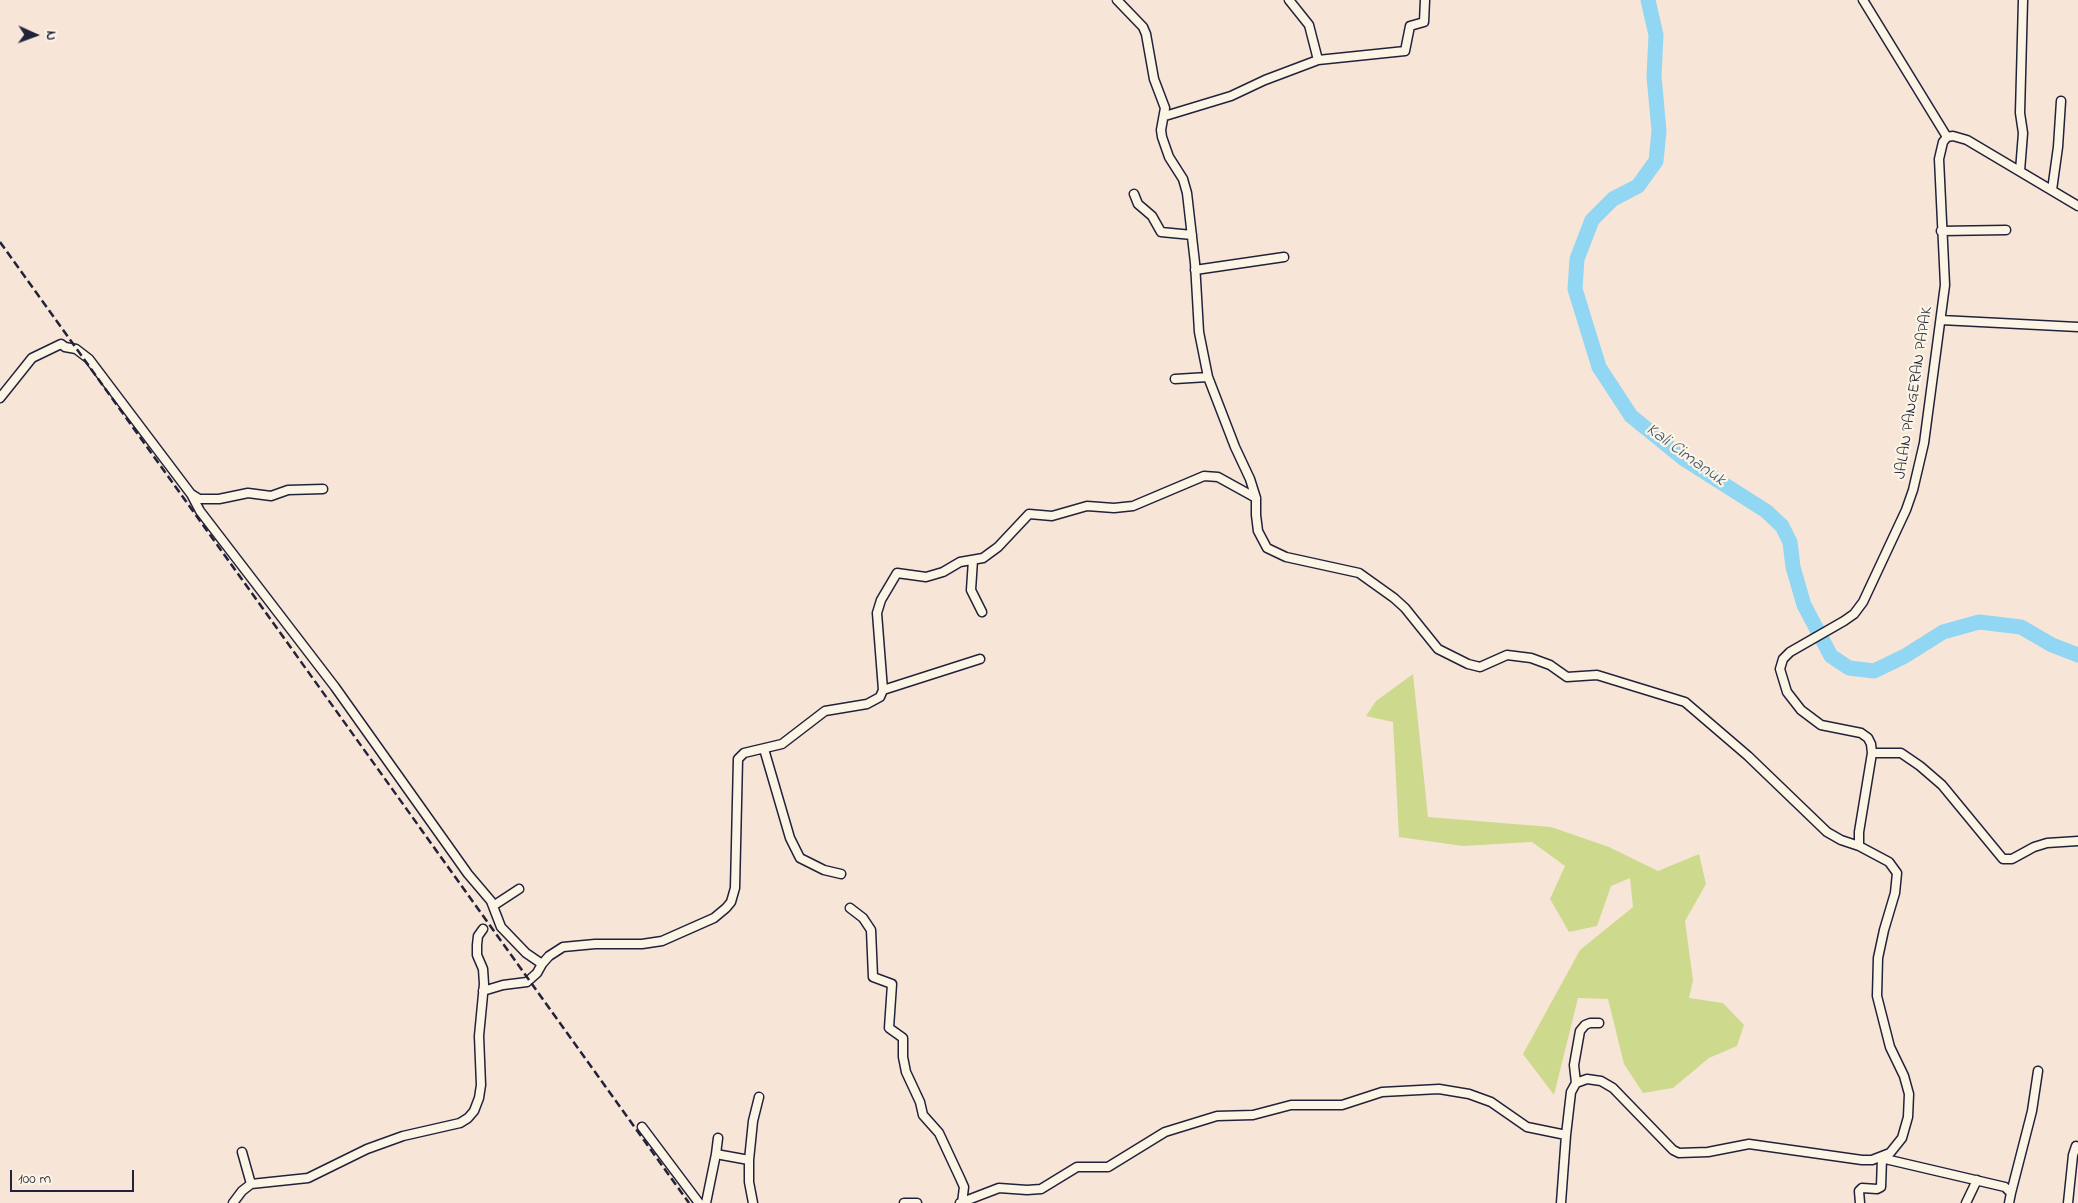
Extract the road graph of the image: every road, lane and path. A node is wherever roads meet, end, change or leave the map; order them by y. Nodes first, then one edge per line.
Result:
1 (1117, 0) edge
2 (1289, 0) edge
3 (1425, 0) edge
4 (1863, 0) edge
5 (2023, 0) edge
6 (1318, 60) junction
7 (2061, 101) dead end
8 (1165, 116) junction
9 (1947, 138) junction
10 (2020, 171) junction
11 (2052, 190) junction
12 (1134, 194) dead end
13 (2078, 206) edge
14 (2006, 230) dead end
15 (1941, 231) junction
16 (1192, 235) junction
17 (1284, 257) dead end
18 (1195, 270) junction
19 (1942, 317) junction
20 (2078, 327) edge
21 (1208, 377) junction
22 (1175, 379) dead end
23 (0, 398) edge
24 (323, 489) dead end
25 (191, 494) junction
26 (1256, 498) junction
27 (973, 560) junction
28 (982, 612) dead end
29 (980, 659) dead end
30 (883, 690) junction
31 (764, 749) junction
32 (1872, 752) junction
33 (2078, 841) edge
34 (1859, 846) junction
35 (842, 874) dead end
36 (519, 889) dead end
37 (493, 906) junction
38 (850, 908) dead end
39 (482, 929) dead end
40 (542, 964) junction
41 (483, 991) junction
42 (1599, 1023) dead end
43 (2038, 1071) dead end
44 (1576, 1083) junction
45 (759, 1097) dead end
46 (642, 1127) dead end
47 (1566, 1135) junction
48 (718, 1138) dead end
49 (2076, 1146) dead end
50 (242, 1152) dead end
51 (716, 1154) junction
52 (1881, 1158) junction
53 (749, 1160) junction
54 (1977, 1180) junction
55 (251, 1184) junction
56 (2011, 1192) junction
57 (233, 1203) edge
58 (699, 1203) edge
59 (706, 1203) edge
60 (752, 1203) edge
61 (904, 1203) edge
62 (917, 1203) edge
63 (961, 1203) edge
64 (1561, 1203) edge
65 (1860, 1203) edge
66 (1966, 1203) edge
67 (2009, 1203) edge
68 (2068, 1203) edge

1 - 8 street
2 - 6 street
3 - 6 street
4 - 9 street
5 - 10 street
6 - 8 street
7 - 11 street
8 - 16 street
9 - 10 street
9 - 15 street, JALAN PANGERAN PAPAK
10 - 11 street
11 - 13 street
12 - 16 street
14 - 15 street
15 - 19 street, JALAN PANGERAN PAPAK
16 - 18 street
17 - 18 street
18 - 21 street
19 - 20 street
19 - 32 street, JALAN PANGERAN PAPAK
21 - 22 street
21 - 26 street
23 - 25 street
24 - 25 street
25 - 37 street
26 - 27 street
26 - 34 street
27 - 28 street
27 - 30 street
29 - 30 street
30 - 31 street
31 - 35 street
31 - 40 street
32 - 33 street
32 - 34 street
34 - 52 street
36 - 37 street
37 - 40 street
38 - 63 street
39 - 41 street
40 - 41 street
41 - 55 street
42 - 44 street
43 - 56 street
44 - 47 street
44 - 52 street
45 - 53 street
46 - 58 street
47 - 63 street
47 - 64 street
48 - 51 street
49 - 68 street
50 - 55 street
51 - 53 street
51 - 59 street
52 - 54 street
52 - 65 street
53 - 60 street
54 - 56 street
54 - 66 street
55 - 57 street
56 - 67 street
61 - 62 street

